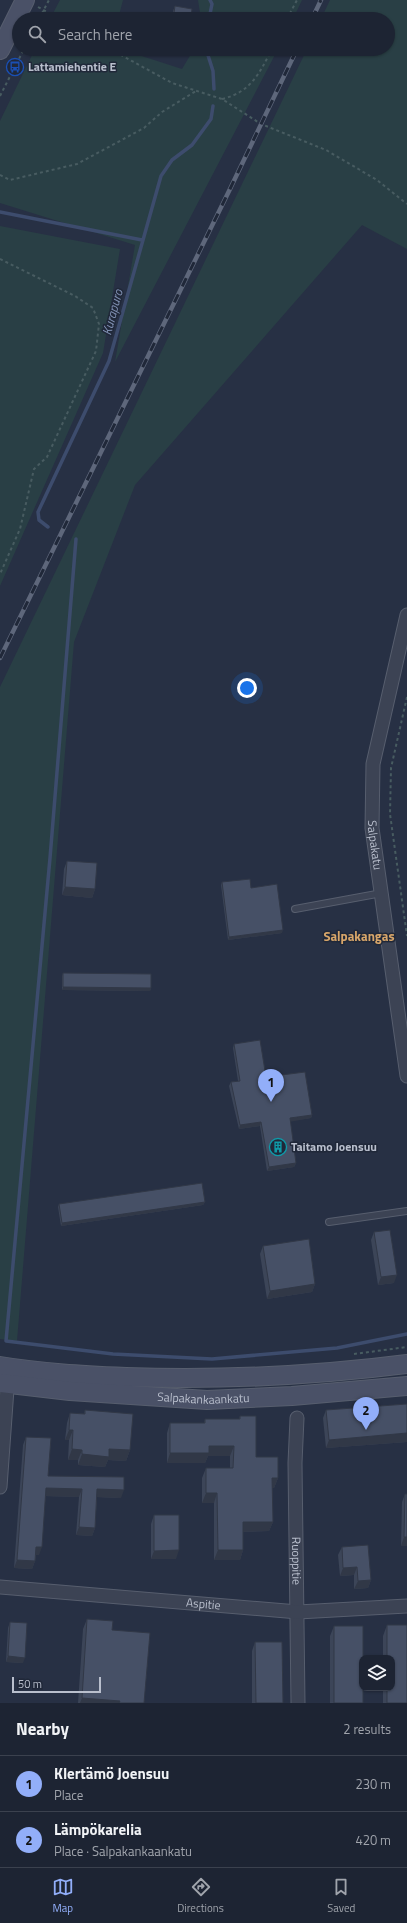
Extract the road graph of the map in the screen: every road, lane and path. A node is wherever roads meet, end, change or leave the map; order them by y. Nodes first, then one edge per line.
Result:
1 (25, 0) edge
2 (49, 0) edge
3 (297, 0) edge
4 (44, 10) junction
5 (19, 12) edge
6 (47, 12) edge
7 (291, 12) edge
8 (12, 26) edge
9 (0, 50) edge
10 (20, 56) edge
11 (123, 56) edge
12 (268, 56) edge
13 (196, 91) junction
14 (0, 96) edge
15 (222, 99) junction
16 (0, 175) edge
17 (407, 204) edge
18 (0, 259) edge
19 (0, 574) edge
20 (407, 615) edge
21 (407, 697) edge
22 (382, 893) junction
23 (295, 909) dead end
24 (407, 936) edge
25 (407, 1076) edge
26 (407, 1211) edge
27 (329, 1222) dead end
28 (407, 1347) edge
29 (348, 1354) dead end
30 (407, 1364) edge
31 (4, 1367) edge
32 (4, 1384) edge
33 (407, 1386) edge
34 (297, 1418) dead end
35 (0, 1487) edge
36 (0, 1587) edge
37 (407, 1606) edge
38 (298, 1612) junction
39 (298, 1703) edge

1 - 4 path
1 - 5 main road
2 - 4 path
3 - 7 path
4 - 6 path
8 - 9 main road
10 - 14 path
11 - 13 path
12 - 15 path
13 - 15 path
13 - 16 path
15 - 17 path
18 - 19 path
20 - 22 street, Salpakatu
21 - 24 path
22 - 23 lane
22 - 25 street, Salpakatu
26 - 27 lane
28 - 29 path
30 - 31 main road, Salpakankaankatu
31 - 32 street
32 - 33 main road, Salpakankaankatu
32 - 35 street
34 - 38 street, Ruoppitie
36 - 38 street, Aspitie
37 - 38 street, Aspitie
38 - 39 street, Ruoppitie

